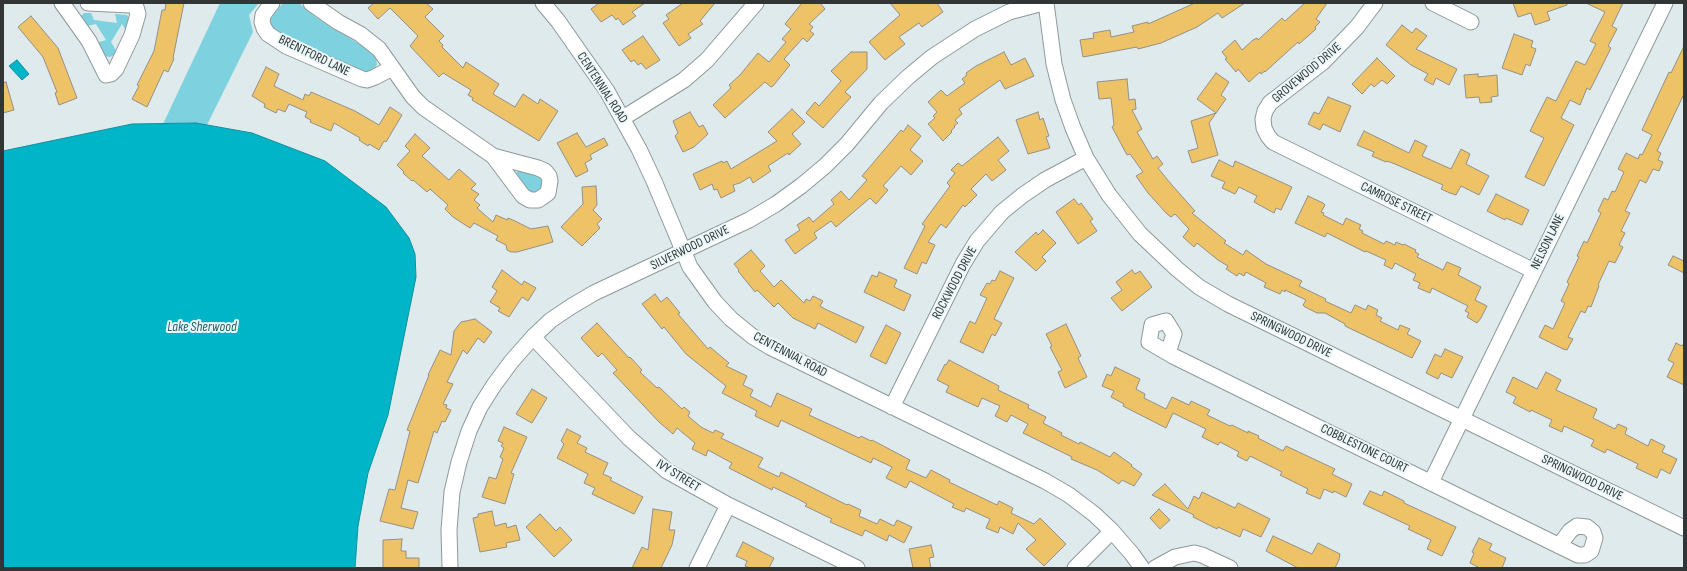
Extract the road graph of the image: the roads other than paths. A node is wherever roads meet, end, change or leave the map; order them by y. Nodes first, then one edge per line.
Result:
1 (62, 3) edge
2 (88, 3) edge
3 (272, 3) edge
4 (312, 3) edge
5 (543, 3) edge
6 (756, 3) edge
7 (1045, 3) edge
8 (1375, 3) edge
9 (1433, 3) edge
10 (1665, 3) edge
11 (1471, 22) dead end
12 (392, 68) junction
13 (623, 118) junction
14 (1264, 128) joint
15 (493, 156) dead end
16 (1086, 158) junction
17 (683, 252) junction
18 (1534, 271) junction
19 (533, 338) junction
20 (1168, 353) dead end
21 (892, 407) junction
22 (1462, 419) junction
23 (1431, 482) junction
24 (728, 505) junction
25 (1684, 528) edge
26 (1112, 531) junction
27 (1559, 546) dead end
28 (450, 568) edge
29 (697, 568) edge
30 (857, 568) edge
31 (1075, 568) edge
32 (1142, 568) edge
33 (1155, 568) edge
34 (1230, 568) edge

1 - 2 street
3 - 12 street, BRENTFORD LANE
4 - 12 street
5 - 13 street, CENTENNIAL ROAD
6 - 13 street
7 - 16 street, SPRINGWOOD DRIVE
7 - 17 street, SILVERWOOD DRIVE
8 - 14 street, GROVEWOOD DRIVE
9 - 11 street
10 - 18 street, NELSON LANE
12 - 15 street
13 - 17 street, CENTENNIAL ROAD
14 - 18 street, CAMROSE STREET
16 - 21 street, ROCKWOOD DRIVE
16 - 22 street, SPRINGWOOD DRIVE
17 - 19 street, SILVERWOOD DRIVE
17 - 21 street, CENTENNIAL ROAD
18 - 22 street, NELSON LANE
19 - 24 street, IVY STREET
19 - 28 street, SILVERWOOD DRIVE
20 - 23 street, COBBLESTONE COURT
21 - 26 street, CENTENNIAL ROAD
22 - 23 street, NELSON LANE
22 - 25 street, SPRINGWOOD DRIVE
23 - 27 street, COBBLESTONE COURT
24 - 29 street
24 - 30 street, IVY STREET
26 - 31 street
26 - 32 street, CENTENNIAL ROAD
33 - 34 street

